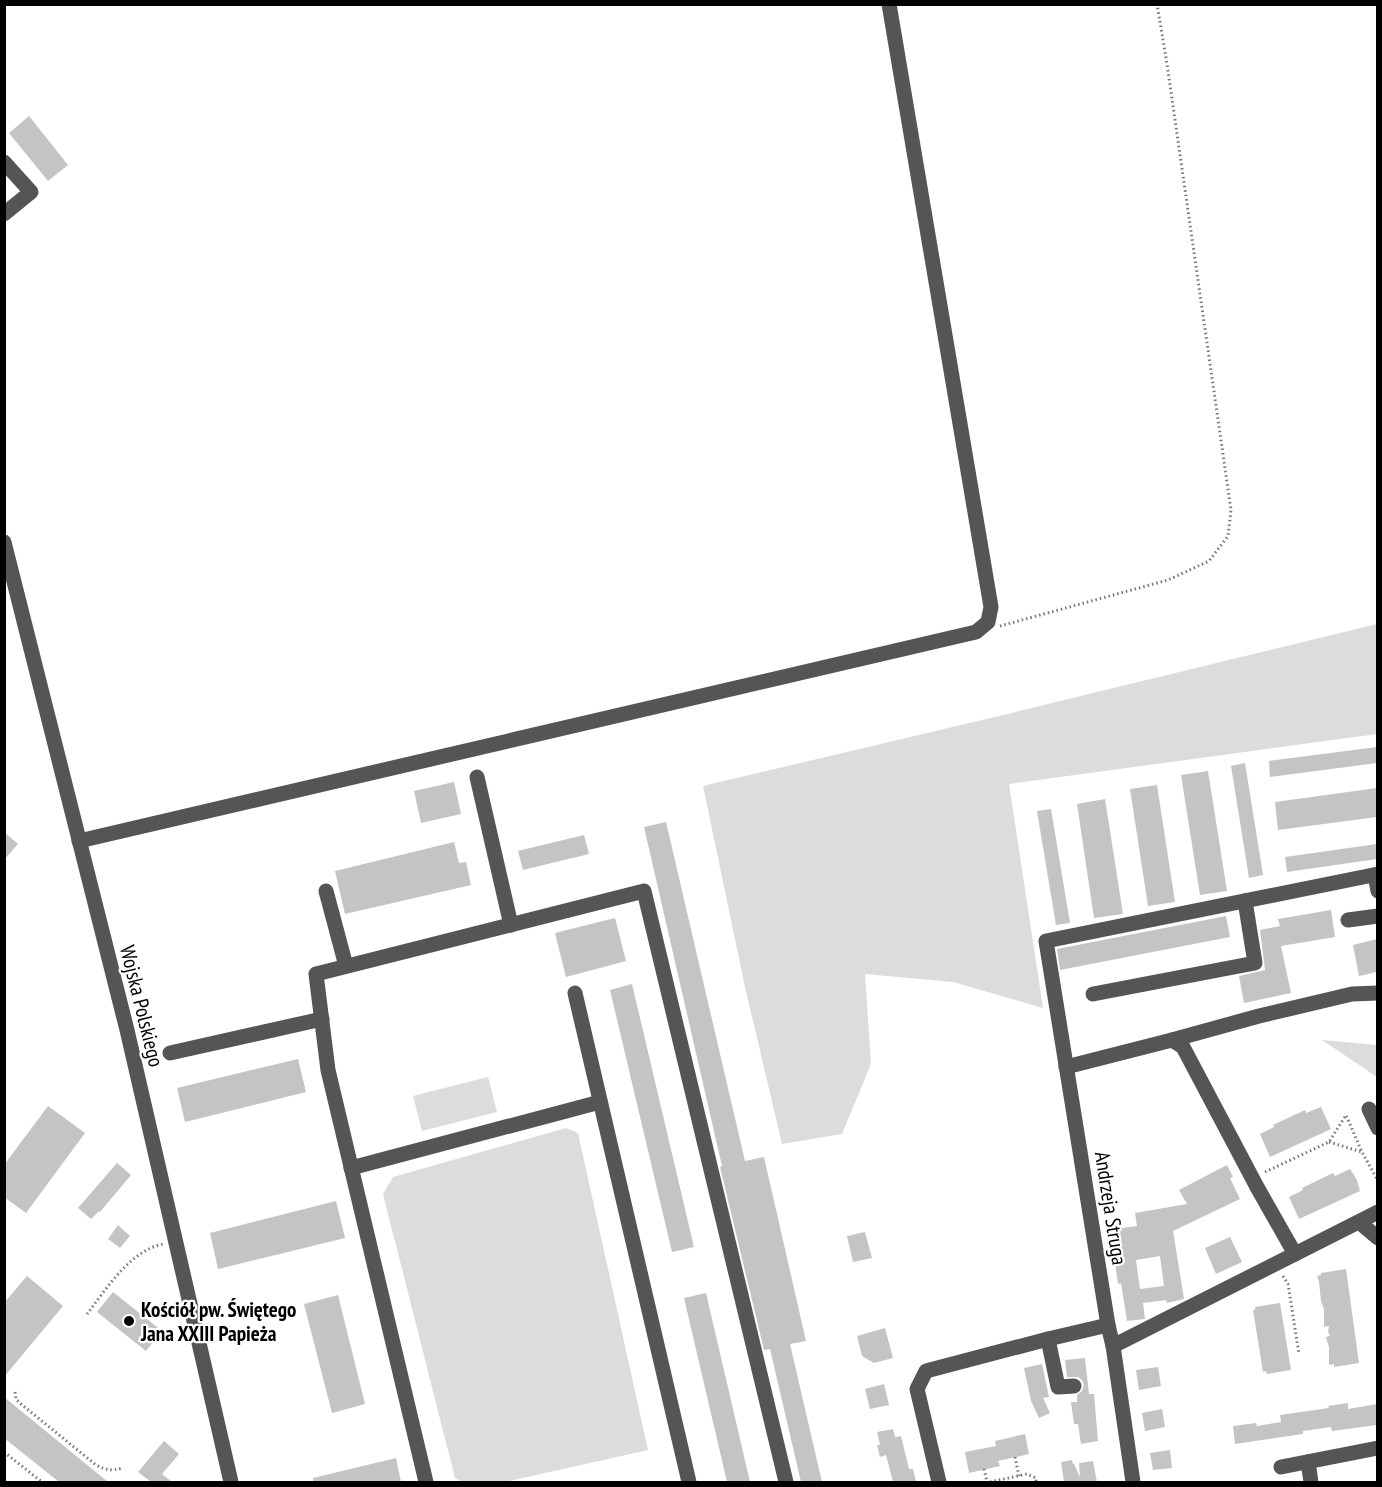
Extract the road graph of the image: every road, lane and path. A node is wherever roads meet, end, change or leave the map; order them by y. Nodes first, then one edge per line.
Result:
1 (889, 4) edge
2 (1157, 4) edge
3 (4, 162) edge
4 (4, 214) edge
5 (4, 542) edge
6 (976, 632) junction
7 (477, 777) dead end
8 (79, 841) junction
9 (1376, 874) edge
10 (326, 891) dead end
11 (1377, 891) edge
12 (1245, 901) junction
13 (1377, 916) edge
14 (1348, 920) dead end
15 (511, 925) junction
16 (346, 966) junction
17 (575, 993) dead end
18 (1377, 993) edge
19 (1093, 994) dead end
20 (322, 1019) junction
21 (1172, 1040) junction
22 (170, 1053) dead end
23 (1066, 1067) junction
24 (600, 1102) junction
25 (1369, 1108) dead end
26 (1377, 1128) edge
27 (1329, 1142) junction
28 (1362, 1152) junction
29 (351, 1168) junction
30 (1265, 1172) dead end
31 (1377, 1181) edge
32 (1377, 1212) edge
33 (1359, 1222) junction
34 (1377, 1238) edge
35 (158, 1245) dead end
36 (1296, 1254) junction
37 (1282, 1275) dead end
38 (87, 1314) dead end
39 (1108, 1325) junction
40 (1048, 1339) junction
41 (1113, 1346) junction
42 (1299, 1354) dead end
43 (1074, 1386) dead end
44 (15, 1392) dead end
45 (1377, 1449) edge
46 (4, 1452) edge
47 (1015, 1457) dead end
48 (1308, 1462) junction
49 (1281, 1467) dead end
50 (122, 1468) dead end
51 (984, 1469) dead end
52 (1018, 1476) junction
53 (42, 1482) edge
54 (231, 1482) edge
55 (426, 1482) edge
56 (689, 1482) edge
57 (786, 1482) edge
58 (939, 1482) edge
59 (989, 1482) edge
60 (1036, 1482) edge
61 (1133, 1482) edge
62 (1311, 1482) edge

1 - 6 street
2 - 6 path
3 - 4 street
5 - 8 street, Wojska Polskiego
6 - 8 street
7 - 15 street
8 - 54 street, Wojska Polskiego
9 - 11 street
9 - 12 street
10 - 16 street
12 - 19 street
12 - 23 street, Andrzeja Struga
13 - 14 street
15 - 16 street
15 - 57 street
16 - 20 street
17 - 24 street
18 - 21 street
20 - 22 street
20 - 29 street
21 - 23 street
21 - 36 street
23 - 39 street, Andrzeja Struga
24 - 29 street
24 - 56 street
25 - 26 street
27 - 28 path
27 - 28 path
27 - 30 path
28 - 31 path
29 - 55 street
32 - 33 street
33 - 34 street
33 - 36 street
35 - 38 path
36 - 41 street
37 - 42 path
39 - 40 street
39 - 41 street, Andrzeja Struga
40 - 43 street
40 - 58 street
41 - 61 street, Andrzeja Struga
44 - 50 path
45 - 48 street
46 - 53 path
47 - 52 path
48 - 49 street
48 - 62 street
51 - 59 path
52 - 59 path
52 - 60 path

